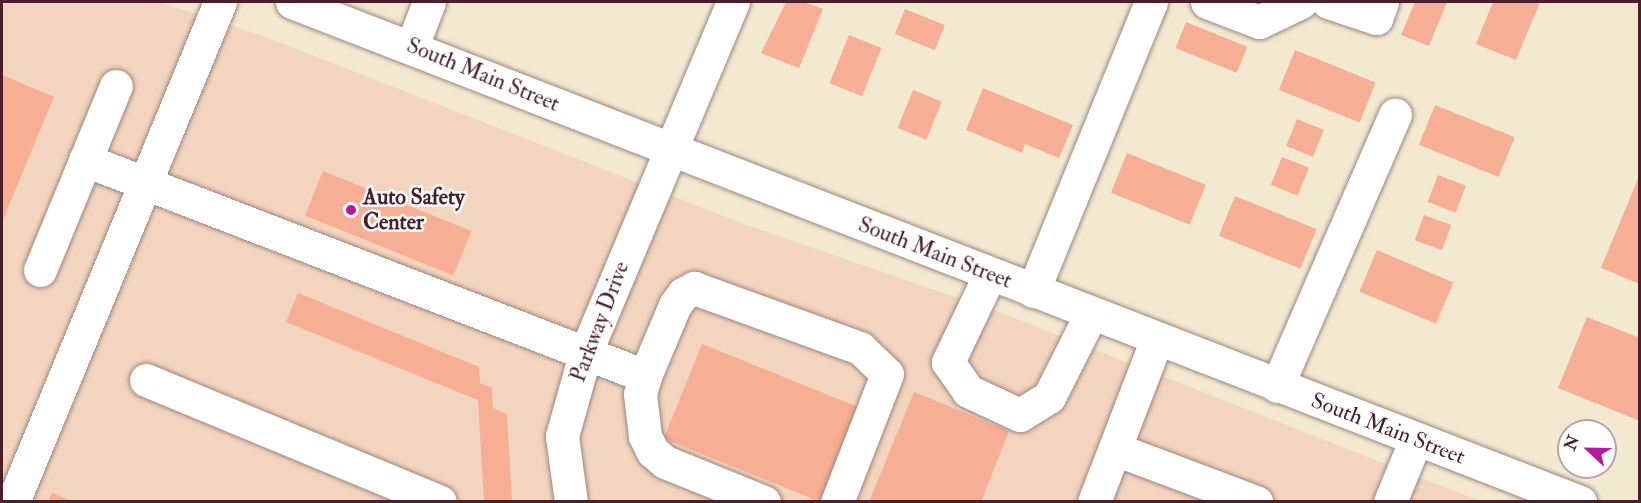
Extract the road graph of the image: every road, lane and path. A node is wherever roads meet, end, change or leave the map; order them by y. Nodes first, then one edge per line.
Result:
1 (220, 2) edge
2 (292, 2) edge
3 (429, 2) edge
4 (733, 2) edge
5 (1151, 2) edge
6 (1207, 2) edge
7 (1302, 2) edge
8 (1328, 2) edge
9 (1382, 2) edge
10 (340, 9) edge
11 (412, 46) junction
12 (116, 86) dead end
13 (1395, 115) dead end
14 (670, 149) junction
15 (85, 160) junction
16 (145, 183) junction
17 (40, 270) dead end
18 (990, 274) junction
19 (1033, 291) junction
20 (1091, 314) junction
21 (1157, 339) junction
22 (585, 354) junction
23 (645, 376) junction
24 (146, 380) dead end
25 (1277, 386) junction
26 (1416, 439) junction
27 (1115, 449) junction
28 (13, 501) edge
29 (440, 501) edge
30 (571, 501) edge
31 (764, 501) edge
32 (837, 501) edge
33 (1095, 501) edge
34 (1256, 501) edge
35 (1390, 501) edge
36 (1580, 501) edge

1 - 16 main road
2 - 10 main road, South Main Street
3 - 11 main road
4 - 14 main road, Parkway Drive
5 - 19 main road
6 - 7 main road
8 - 9 main road
10 - 11 main road, South Main Street
11 - 14 main road, South Main Street
12 - 15 main road
13 - 25 main road
14 - 18 main road, South Main Street
14 - 22 main road, Parkway Drive
15 - 16 main road
15 - 17 main road
16 - 22 main road
16 - 28 main road
18 - 19 main road, South Main Street
18 - 20 main road
19 - 20 main road, South Main Street
20 - 21 main road, South Main Street
21 - 25 main road, South Main Street
21 - 27 main road
22 - 23 main road
22 - 30 main road, Parkway Drive
23 - 31 main road
23 - 32 main road
24 - 29 main road
25 - 26 main road, South Main Street
26 - 35 main road
26 - 36 main road, South Main Street
27 - 33 main road
27 - 34 main road

